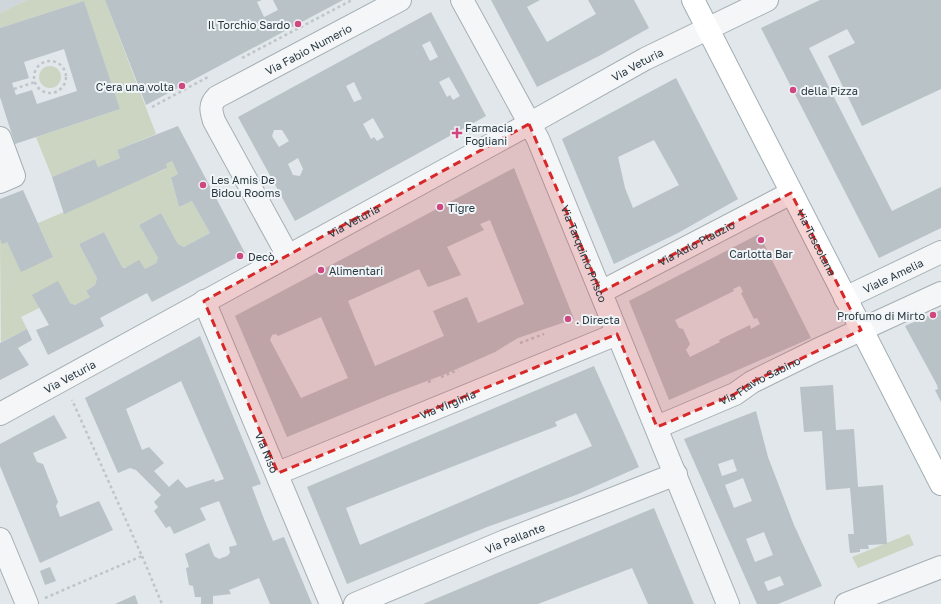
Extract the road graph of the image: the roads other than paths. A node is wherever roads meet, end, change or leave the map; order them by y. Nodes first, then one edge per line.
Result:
1 (400, 0) edge
2 (462, 0) edge
3 (693, 0) edge
4 (766, 0) edge
5 (707, 28) junction
6 (529, 124) junction
7 (0, 138) edge
8 (0, 182) edge
9 (791, 193) junction
10 (941, 252) edge
11 (288, 256) junction
12 (601, 292) junction
13 (941, 293) edge
14 (845, 298) junction
15 (204, 301) junction
16 (861, 330) junction
17 (617, 334) junction
18 (0, 414) edge
19 (657, 427) junction
20 (278, 473) junction
21 (676, 474) junction
22 (938, 474) edge
23 (0, 539) edge
24 (941, 566) edge
25 (36, 601) edge
26 (331, 604) edge
27 (355, 604) edge
28 (728, 604) edge
29 (846, 604) edge

1 - 11 street, Via Fabio Numerio
2 - 6 street, Via Tarquinio Prisco
3 - 5 main road, Via Tuscolana
4 - 5 street, Via Veturia
5 - 6 street, Via Veturia
5 - 9 main road, Via Tuscolana
6 - 11 street, Via Veturia
6 - 12 street, Via Tarquinio Prisco
7 - 8 street
9 - 12 street, Via Aulo Plauzio
9 - 14 main road, Via Tuscolana
10 - 14 street, Viale Amelia
11 - 15 street, Via Veturia
12 - 17 street, Via Tarquinio Prisco
13 - 16 street
14 - 16 main road, Via Tuscolana
15 - 18 street, Via Veturia
15 - 20 street, Via Niso
16 - 19 street, Via Flavio Sabino
16 - 22 main road, Via Tuscolana
17 - 19 street, Via Tarquinio Prisco
17 - 20 street, Via Virginia
19 - 21 street, Via Tarquinio Prisco
20 - 26 street, Via Niso
21 - 27 street, Via Pallante
21 - 28 street, Via Tarquinio Prisco
23 - 25 street
24 - 29 street

